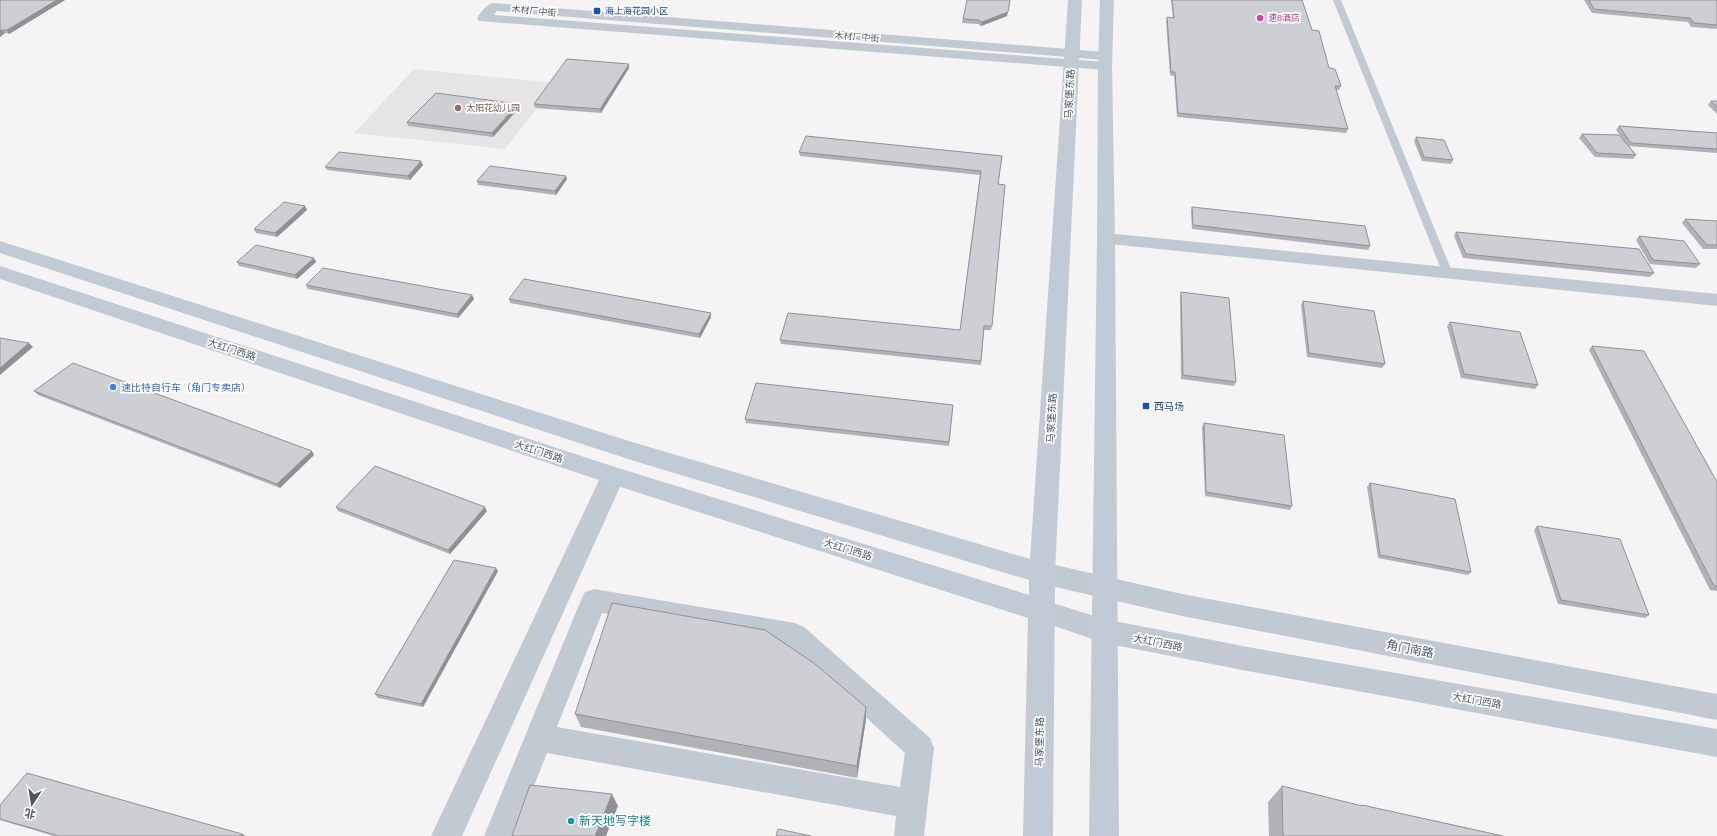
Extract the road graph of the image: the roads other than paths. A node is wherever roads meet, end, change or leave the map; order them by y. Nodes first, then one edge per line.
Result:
1 (1075, 0) edge
2 (1107, 0) edge
3 (1337, 0) edge
4 (1072, 59) junction
5 (1105, 61) junction
6 (1106, 239) junction
7 (0, 247) edge
8 (0, 272) edge
9 (1448, 274) junction
10 (1717, 300) edge
11 (613, 476) junction
12 (1042, 573) junction
13 (1104, 586) junction
14 (1040, 610) junction
15 (1104, 631) junction
16 (1717, 707) edge
17 (538, 738) junction
18 (1717, 743) edge
19 (913, 804) junction
20 (446, 836) edge
21 (500, 836) edge
22 (909, 836) edge
23 (1038, 836) edge
24 (1104, 836) edge

1 - 4 main road, 马家堡东路
2 - 5 main road
3 - 9 lane
4 - 4 street, 木材厂中街
4 - 5 street
4 - 12 main road, 马家堡东路
5 - 6 main road
6 - 9 street
6 - 13 main road
7 - 12 main road
8 - 11 main road, 大红门西路
9 - 10 street
11 - 14 main road, 大红门西路
11 - 20 street
12 - 13 street
12 - 14 main road, 马家堡东路
13 - 15 main road
13 - 16 street, 角门南路
14 - 15 street, 大红门西路
14 - 23 main road, 马家堡东路
15 - 18 street, 大红门西路
15 - 24 main road
17 - 19 street
17 - 19 street
17 - 21 street
19 - 22 street

